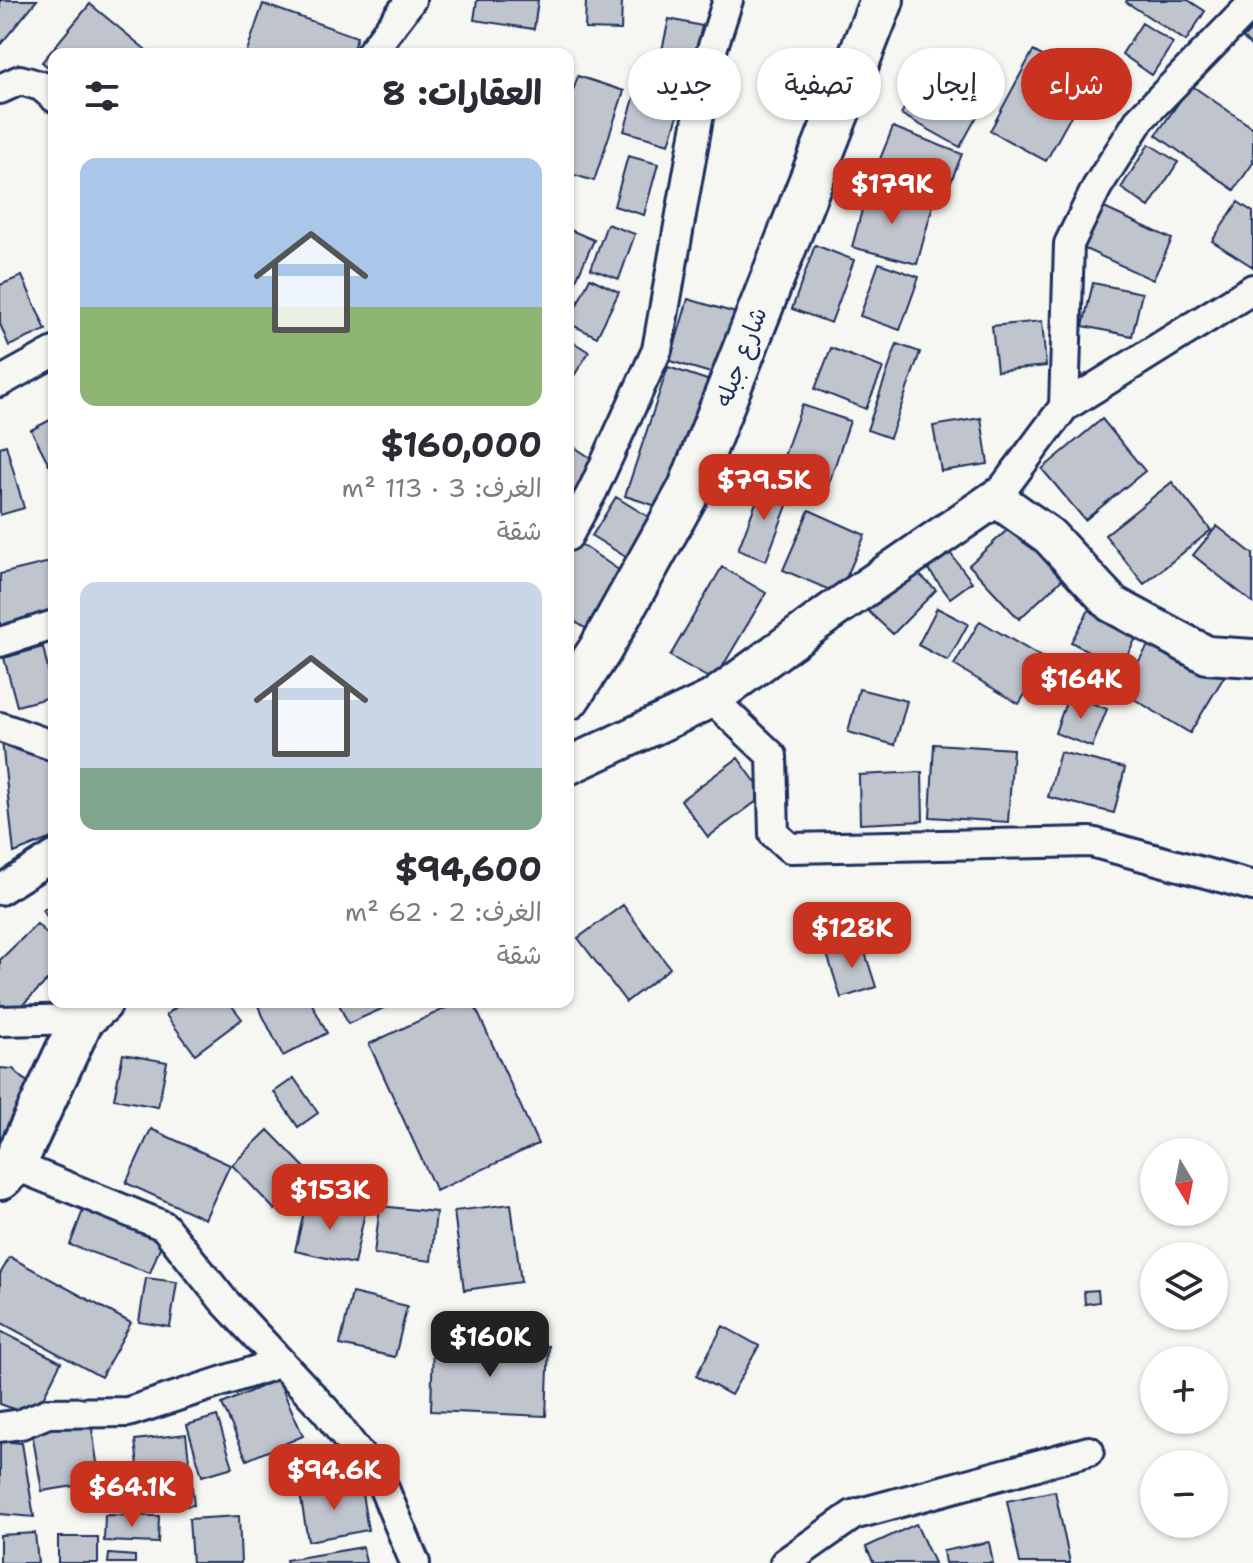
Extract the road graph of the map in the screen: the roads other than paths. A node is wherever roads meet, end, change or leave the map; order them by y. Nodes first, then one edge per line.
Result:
1 (411, 0) edge
2 (728, 0) edge
3 (882, 0) edge
4 (1253, 3) edge
5 (375, 48) edge
6 (0, 89) edge
7 (48, 92) edge
8 (1253, 289) edge
9 (48, 355) edge
10 (0, 382) edge
11 (1064, 407) junction
12 (996, 498) junction
13 (574, 525) edge
14 (48, 627) edge
15 (0, 642) edge
16 (1253, 658) edge
17 (574, 689) edge
18 (712, 699) junction
19 (0, 727) edge
20 (48, 744) edge
21 (574, 763) edge
22 (48, 860) edge
23 (1253, 886) edge
24 (0, 890) edge
25 (92, 1010) edge
26 (0, 1021) edge
27 (7, 1172) edge
28 (279, 1363) junction
29 (0, 1427) edge
30 (1089, 1451) dead end
31 (415, 1563) edge
32 (785, 1563) edge

1 - 5 street
2 - 13 street
3 - 17 main road, شارع جبله
4 - 11 street
6 - 7 street
8 - 11 street
9 - 10 street
11 - 12 street
12 - 16 street
12 - 18 street
14 - 15 street
18 - 21 street
18 - 23 street
19 - 20 street
22 - 24 street
25 - 26 street
25 - 27 main road
27 - 28 street
28 - 29 street
28 - 31 street
30 - 32 street

